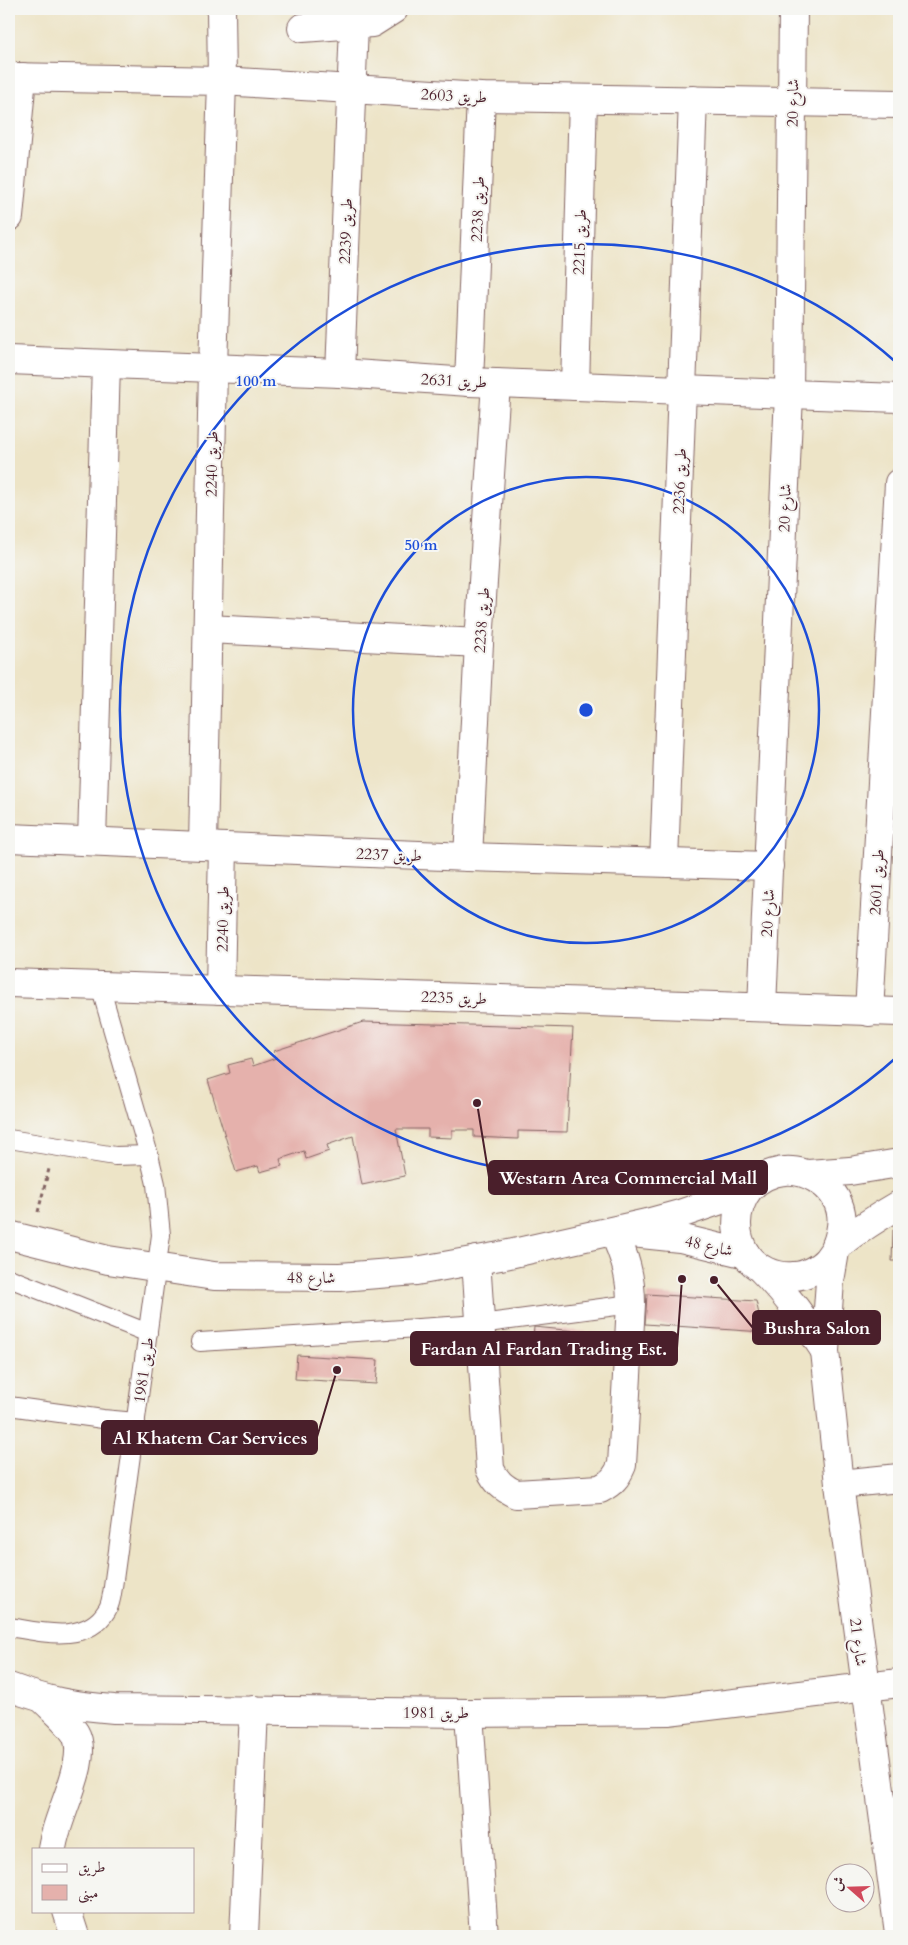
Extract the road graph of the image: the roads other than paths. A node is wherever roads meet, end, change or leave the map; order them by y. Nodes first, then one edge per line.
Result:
1 (222, 9) edge
2 (394, 9) edge
3 (793, 9) edge
4 (354, 25) junction
5 (302, 28) dead end
6 (15, 77) edge
7 (222, 82) junction
8 (351, 89) junction
9 (481, 97) junction
10 (583, 99) junction
11 (693, 100) junction
12 (792, 102) junction
13 (899, 104) edge
14 (9, 217) edge
15 (9, 360) edge
16 (106, 364) junction
17 (213, 368) junction
18 (340, 373) junction
19 (469, 382) junction
20 (496, 382) junction
21 (575, 386) junction
22 (682, 390) junction
23 (789, 394) junction
24 (899, 398) edge
25 (899, 483) edge
26 (208, 629) junction
27 (479, 644) junction
28 (9, 838) edge
29 (92, 841) junction
30 (213, 846) junction
31 (468, 857) junction
32 (664, 862) junction
33 (769, 866) junction
34 (9, 983) edge
35 (100, 986) junction
36 (220, 990) junction
37 (762, 1007) junction
38 (869, 1012) junction
39 (899, 1012) edge
40 (9, 1139) edge
41 (149, 1155) junction
42 (899, 1163) edge
43 (808, 1174) junction
44 (747, 1191) junction
45 (899, 1205) edge
46 (613, 1232) junction
47 (20, 1238) edge
48 (836, 1246) junction
49 (476, 1260) junction
50 (754, 1262) junction
51 (157, 1268) junction
52 (9, 1278) edge
53 (631, 1304) junction
54 (480, 1324) junction
55 (148, 1333) junction
56 (200, 1342) dead end
57 (825, 1351) junction
58 (9, 1406) edge
59 (136, 1422) junction
60 (899, 1478) edge
61 (839, 1484) junction
62 (9, 1627) edge
63 (899, 1684) edge
64 (9, 1687) edge
65 (865, 1688) junction
66 (43, 1699) junction
67 (254, 1710) junction
68 (469, 1713) junction
69 (52, 1848) edge
70 (67, 1912) edge
71 (899, 1933) edge
72 (75, 1936) edge
73 (244, 1936) edge
74 (484, 1936) edge

1 - 7 street, طريق 2240
2 - 4 street
3 - 12 street, شارع 20
4 - 5 street
4 - 8 street, طريق 2239
6 - 7 street, طريق 2603
6 - 14 street
7 - 8 street, طريق 2603
7 - 17 street, طريق 2240
8 - 9 street, طريق 2603
8 - 18 street, طريق 2239
9 - 10 street, طريق 2603
9 - 19 street, طريق 2238
10 - 11 street, طريق 2603
10 - 21 street, طريق 2215
11 - 12 street, طريق 2603
11 - 22 street, طريق 2236
12 - 13 street, طريق 2603
12 - 23 street, شارع 20
15 - 16 street, طريق 2631
16 - 17 street, طريق 2631
16 - 29 street
17 - 18 street, طريق 2631
17 - 26 street, طريق 2240
18 - 19 street, طريق 2631
19 - 20 street, طريق 2631
20 - 21 street, طريق 2631
20 - 27 street, طريق 2238
21 - 22 street, طريق 2631
22 - 23 street, طريق 2631
22 - 32 street, طريق 2236
23 - 24 street, طريق 2631
23 - 33 street, شارع 20
25 - 38 street, طريق 2601
26 - 27 street
26 - 30 street, طريق 2240
27 - 31 street, طريق 2238
28 - 29 street, طريق 2237
29 - 30 street, طريق 2237
30 - 31 street, طريق 2237
30 - 36 street, طريق 2240
31 - 32 street, طريق 2237
32 - 33 street, طريق 2237
33 - 37 street, شارع 20
34 - 35 street, طريق 2235
35 - 36 street, طريق 2235
35 - 41 lane, طريق 1981
36 - 37 street, طريق 2235
37 - 38 street, طريق 2235
38 - 39 street, طريق 2235
40 - 41 lane
41 - 51 lane, طريق 1981
42 - 43 street
43 - 44 street
43 - 48 street
44 - 46 street, شارع 48
44 - 50 street
45 - 48 street
46 - 49 street, شارع 48
46 - 50 street, شارع 48
46 - 53 street
47 - 51 street, شارع 48
48 - 50 street
48 - 57 street, شارع 21
49 - 51 street, شارع 48
49 - 54 street
50 - 57 street
51 - 55 lane, طريق 1981
52 - 55 lane
53 - 54 lane
53 - 54 street
54 - 56 lane
55 - 59 lane, طريق 1981
57 - 61 street, شارع 21
58 - 59 lane
59 - 62 lane, طريق 1981
60 - 61 street
61 - 65 street, شارع 21
63 - 65 street, طريق 1981
64 - 66 street, طريق 1981
65 - 68 street, طريق 1981
65 - 71 street, شارع 21
66 - 67 street, طريق 1981
66 - 69 street
67 - 68 street, طريق 1981
67 - 73 street
68 - 74 street
70 - 72 street

